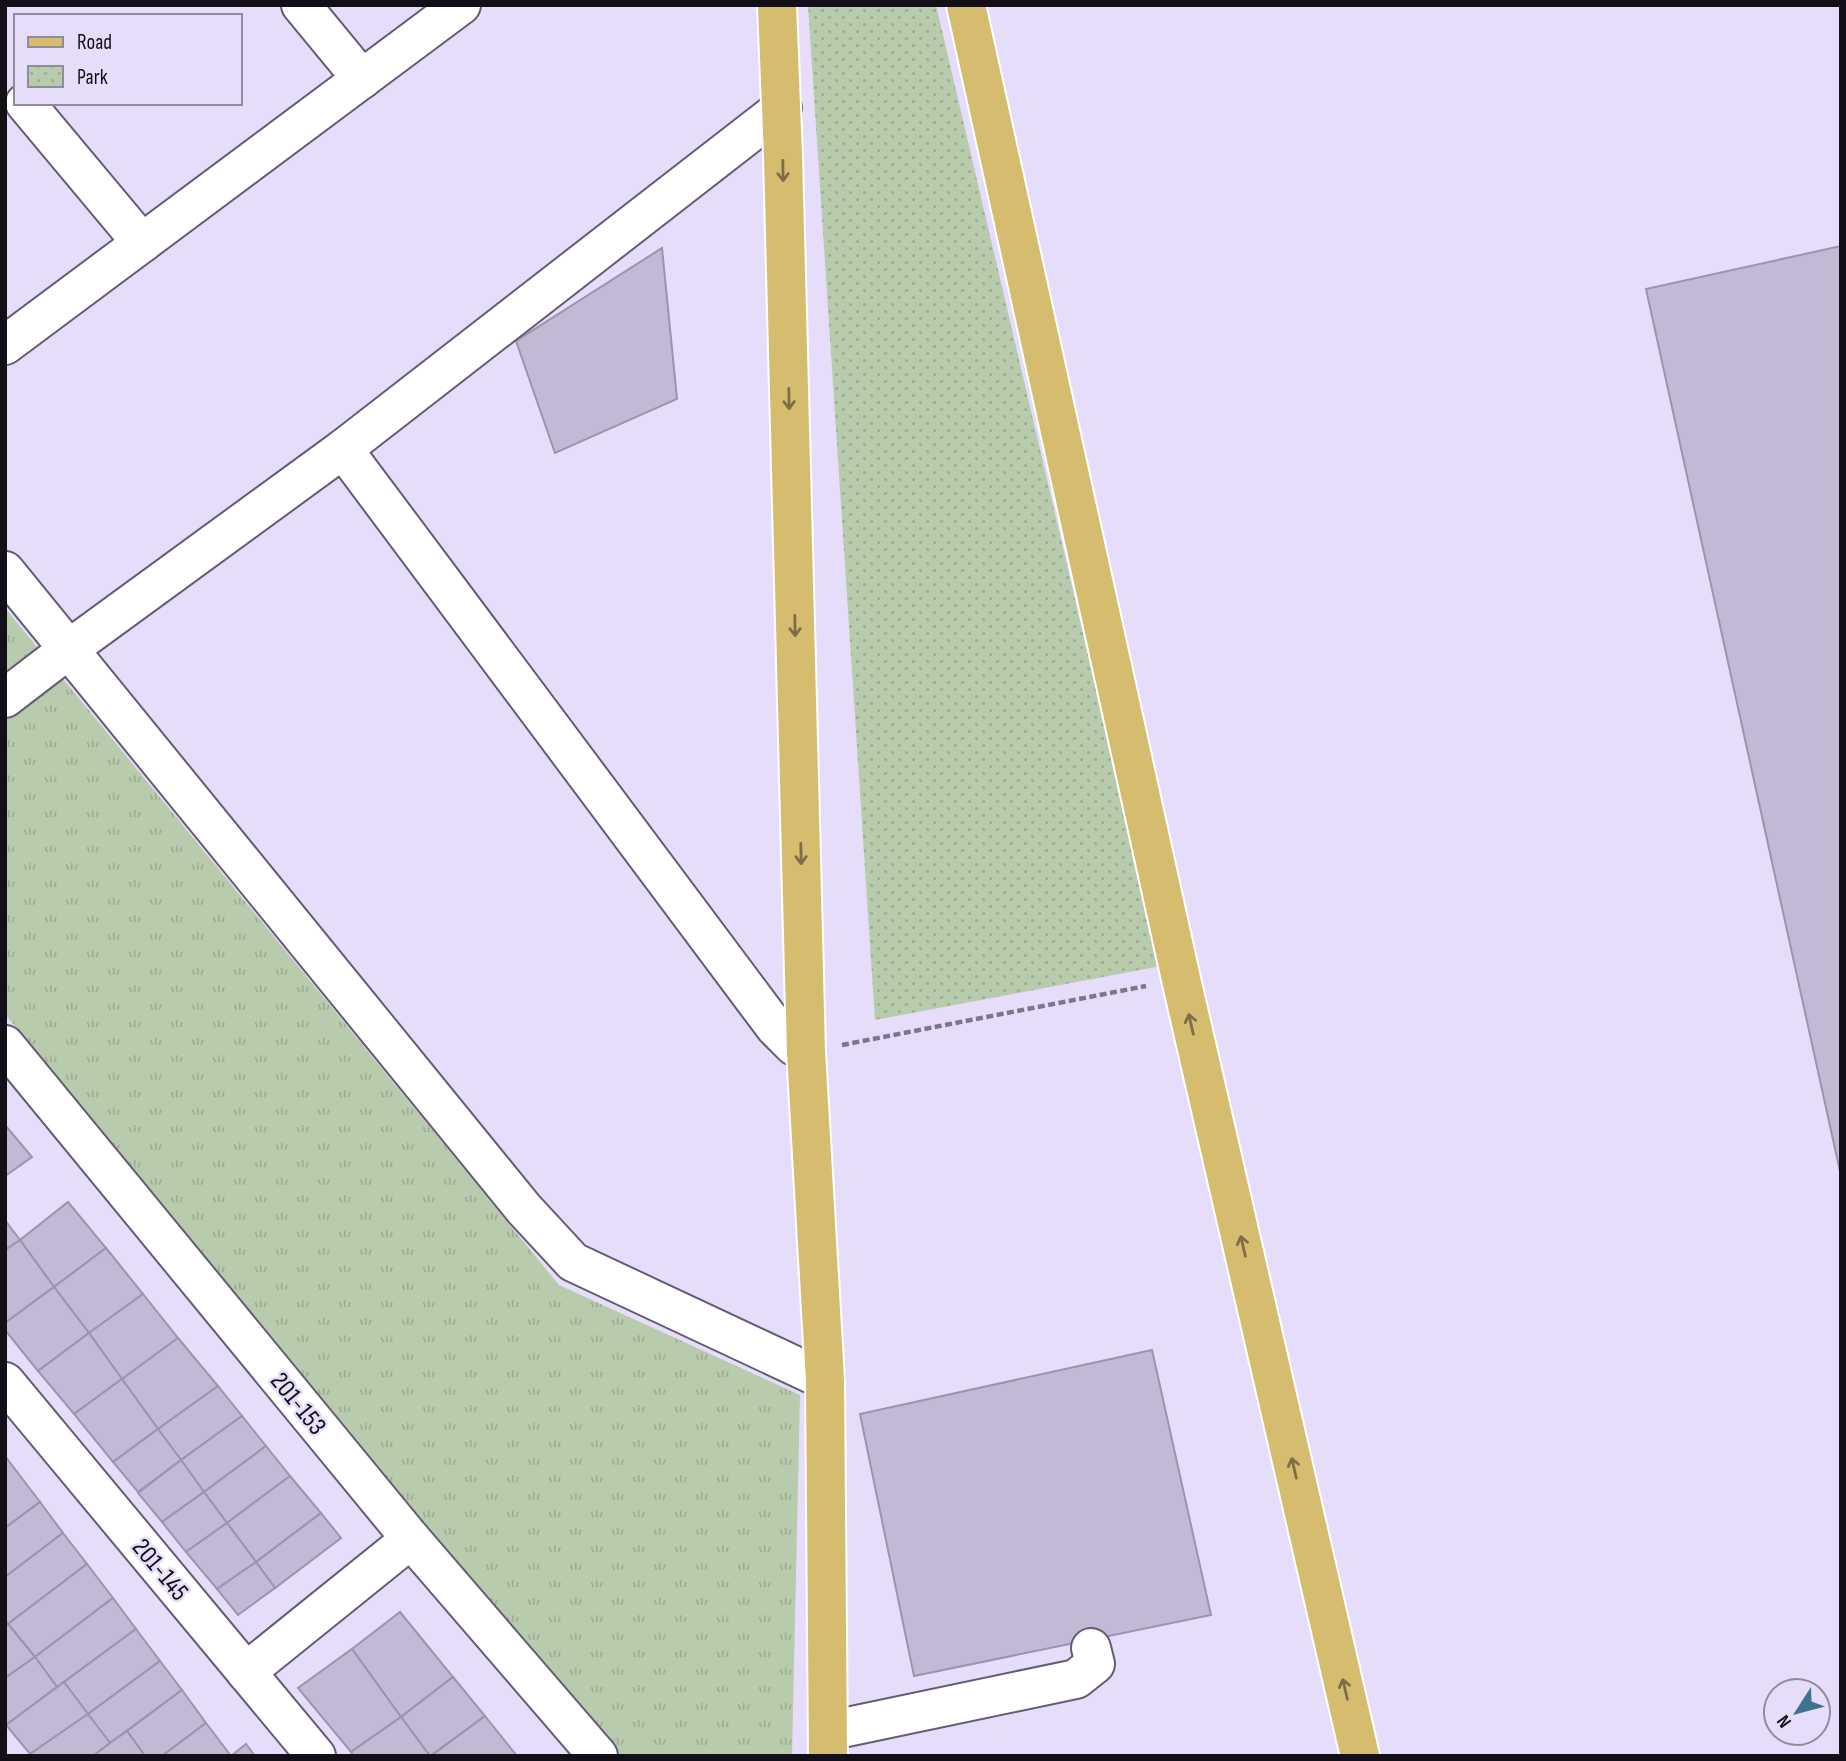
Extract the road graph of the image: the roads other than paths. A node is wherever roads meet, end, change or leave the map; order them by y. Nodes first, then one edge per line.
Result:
1 (301, 5) edge
2 (461, 5) edge
3 (777, 5) edge
4 (966, 5) edge
5 (362, 79) junction
6 (27, 105) edge
7 (782, 108) junction
8 (142, 243) junction
9 (5, 345) edge
10 (343, 449) junction
11 (5, 571) edge
12 (69, 649) junction
13 (5, 698) edge
14 (807, 1052) junction
15 (10, 1060) edge
16 (825, 1380) junction
17 (7, 1388) edge
18 (411, 1539) junction
19 (1091, 1648) dead end
20 (246, 1672) junction
21 (828, 1743) edge
22 (316, 1756) edge
23 (598, 1756) edge
24 (1360, 1756) edge

1 - 5 street
2 - 5 street
3 - 7 main road
24 -> 4 main road
5 - 8 street
6 - 8 street
7 - 10 street
7 -> 14 main road
8 - 9 street
10 - 12 street
10 - 14 street
11 - 12 street
12 - 13 street
12 - 16 street
14 - 16 main road
15 - 18 street, 201-153
16 - 21 main road
17 - 20 street, 201-145
18 - 20 street
18 - 23 street, 201-153
19 - 21 street
20 - 22 street, 201-145

